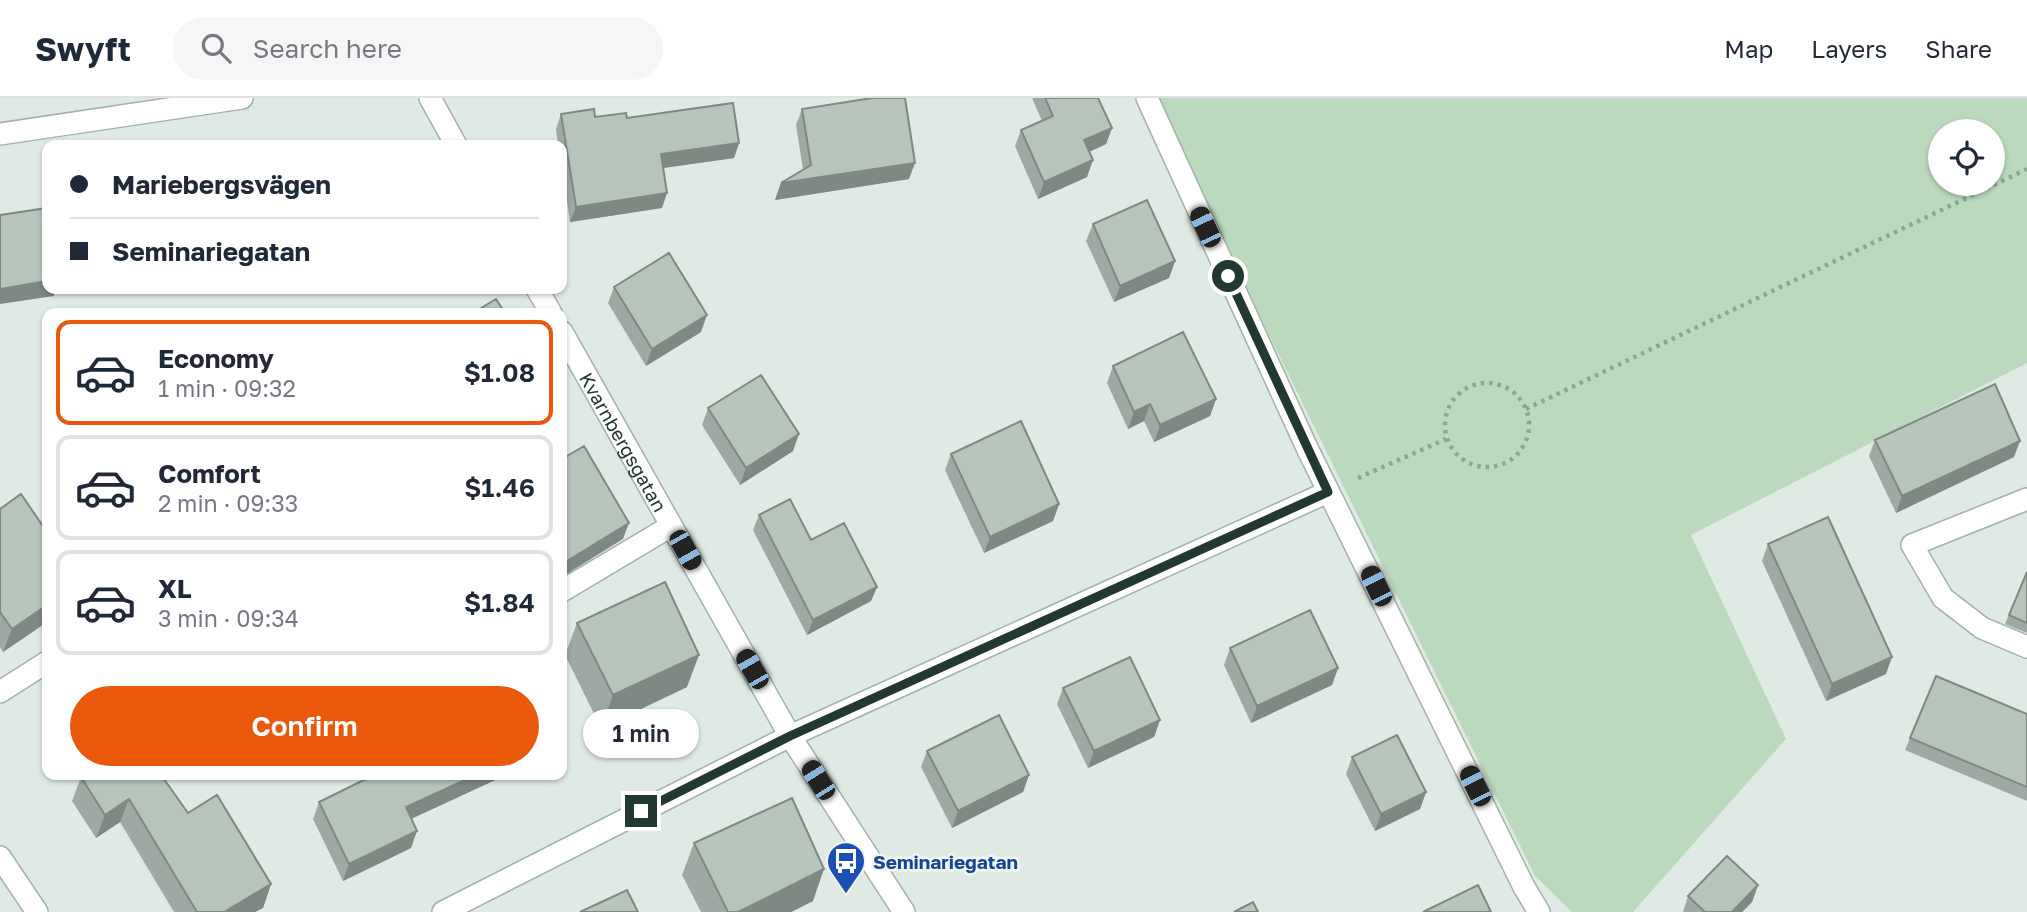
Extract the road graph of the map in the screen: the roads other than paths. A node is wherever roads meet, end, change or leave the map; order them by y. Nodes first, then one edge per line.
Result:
1 (242, 98) edge
2 (429, 98) edge
3 (1147, 98) edge
4 (0, 134) edge
5 (453, 140) edge
6 (567, 341) edge
7 (1328, 492) junction
8 (2027, 499) edge
9 (671, 526) junction
10 (567, 588) edge
11 (2027, 647) edge
12 (42, 665) edge
13 (0, 692) edge
14 (790, 736) junction
15 (0, 857) edge
16 (37, 912) edge
17 (443, 912) edge
18 (904, 912) edge
19 (1539, 912) edge

1 - 4 street
2 - 5 street
3 - 7 street
6 - 9 street, Kvarnbergsgatan
7 - 14 street
7 - 19 street
8 - 11 street
9 - 10 street
9 - 14 street, Kvarnbergsgatan
12 - 13 street
14 - 17 street
14 - 18 street, Kvarnbergsgatan
15 - 16 street

